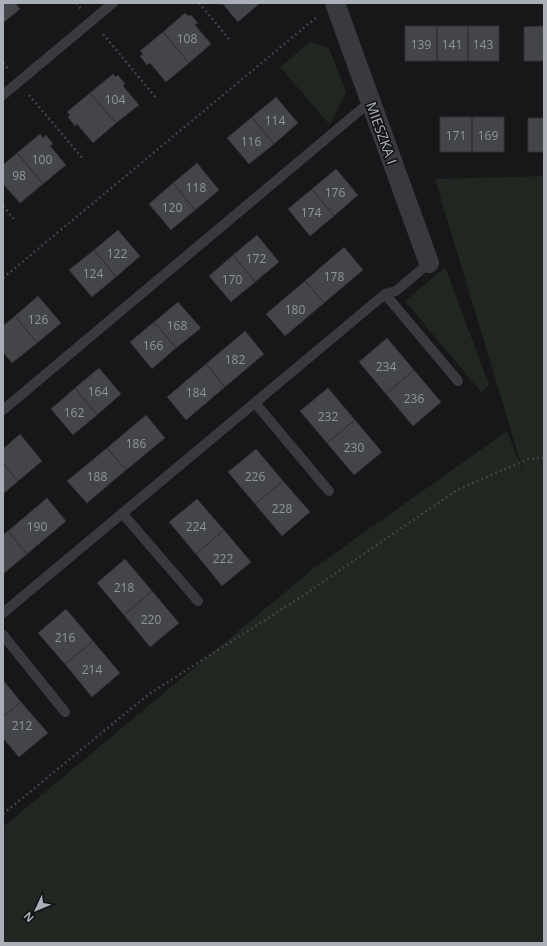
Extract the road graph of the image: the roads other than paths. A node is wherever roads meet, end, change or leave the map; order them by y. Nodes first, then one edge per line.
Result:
1 (113, 3) edge
2 (329, 8) edge
3 (3, 95) edge
4 (371, 101) junction
5 (429, 263) joint
6 (385, 294) junction
7 (458, 381) dead end
8 (255, 403) junction
9 (3, 410) edge
10 (329, 491) dead end
11 (122, 513) junction
12 (198, 601) dead end
13 (3, 613) edge
14 (3, 635) edge
15 (65, 712) dead end

1 - 3 lane
2 - 4 street, MIESZKA I
4 - 5 street, MIESZKA I
4 - 9 lane
5 - 6 lane
6 - 7 lane
6 - 8 lane
8 - 10 lane
8 - 11 lane
11 - 12 lane
11 - 13 lane
14 - 15 lane

